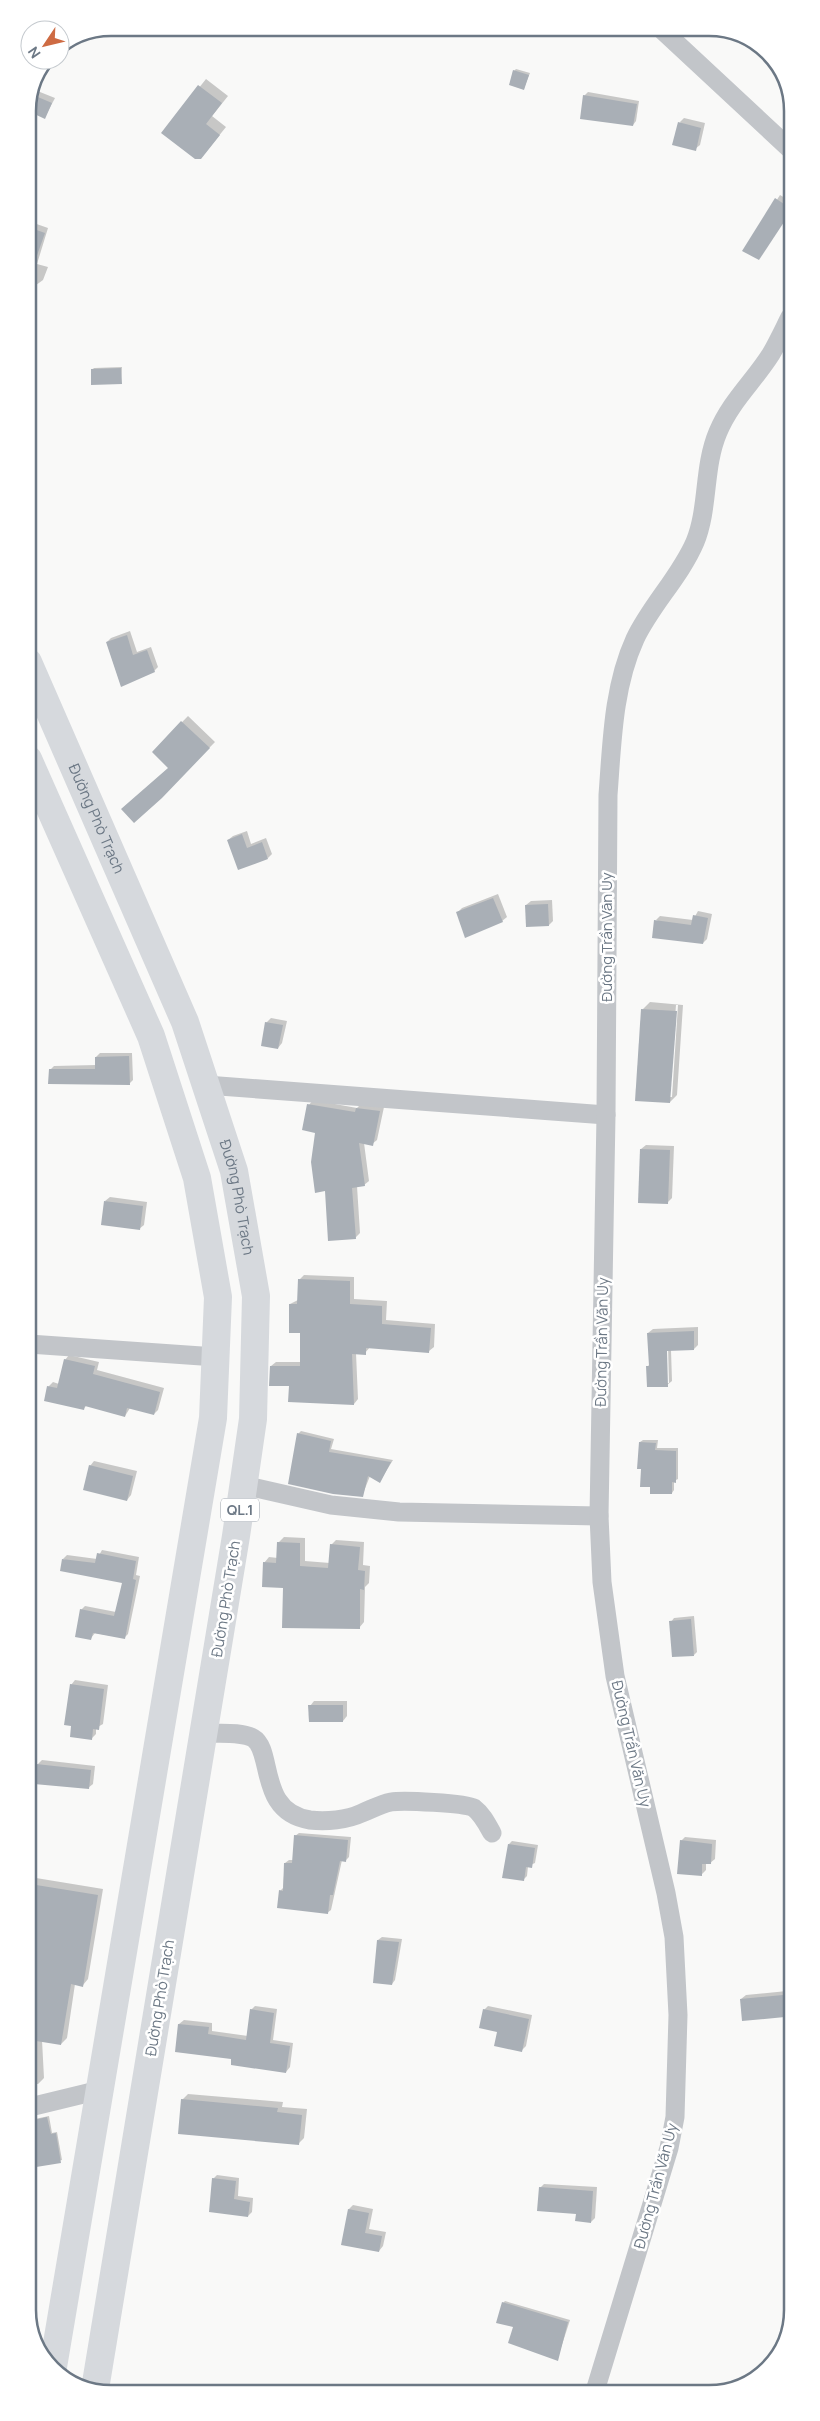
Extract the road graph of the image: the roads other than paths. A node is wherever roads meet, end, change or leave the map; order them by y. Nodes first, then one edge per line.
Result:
1 (669, 36) edge
2 (784, 142) edge
3 (784, 328) edge
4 (36, 680) edge
5 (36, 776) edge
6 (206, 1085) junction
7 (606, 1116) junction
8 (36, 1344) edge
9 (216, 1357) junction
10 (244, 1485) junction
11 (599, 1516) junction
12 (204, 1733) junction
13 (492, 1833) dead end
14 (100, 2090) junction
15 (36, 2106) edge
16 (54, 2358) edge
17 (96, 2383) edge
18 (597, 2385) edge

1 - 2 street
3 - 7 street, Đường Trần Văn Uy
4 - 6 highway, Đường Phò Trạch / QL.1
5 - 9 highway, QL.1
6 - 7 street
6 - 10 highway, Đường Phò Trạch / QL.1
7 - 11 street, Đường Trần Văn Uy
8 - 9 street
9 - 14 highway, QL.1
10 - 11 street
10 - 12 highway, Đường Phò Trạch / QL.1
11 - 18 street, Đường Trần Văn Uy
12 - 13 street
12 - 17 highway, Đường Phò Trạch / QL.1
14 - 15 street
14 - 16 highway, QL.1

